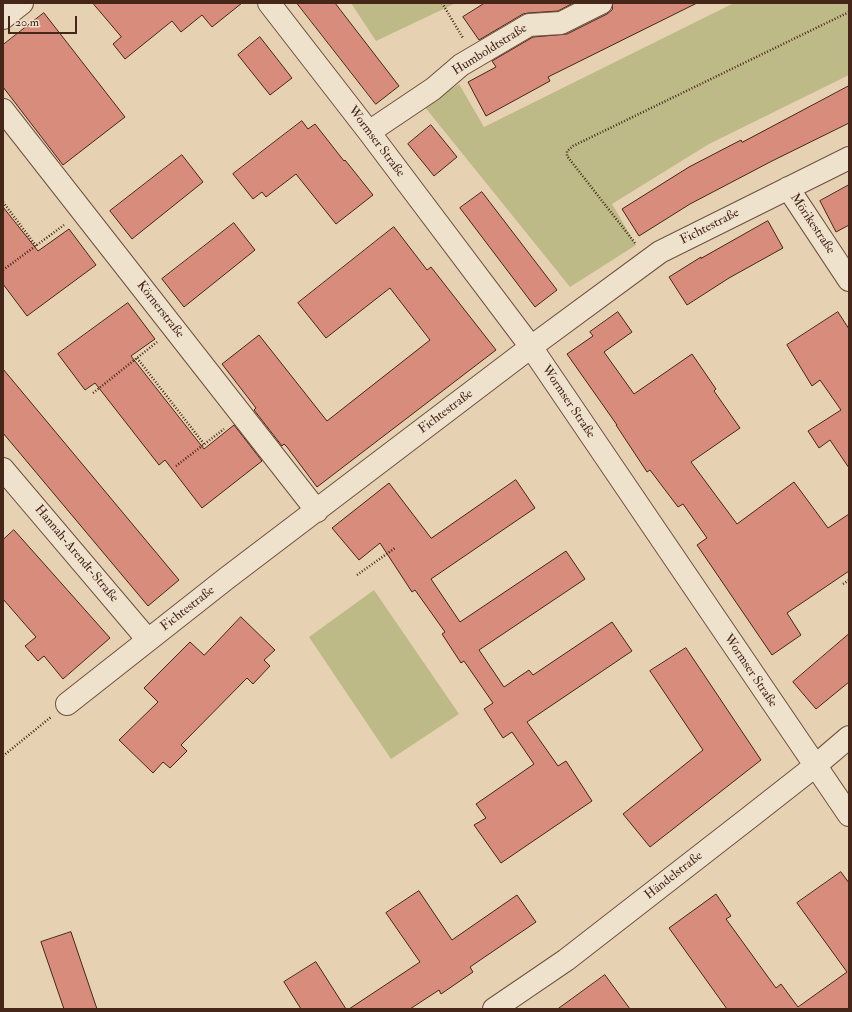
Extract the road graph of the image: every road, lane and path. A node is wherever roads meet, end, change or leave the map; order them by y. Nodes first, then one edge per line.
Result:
1 (22, 3) edge
2 (269, 3) edge
3 (442, 3) edge
4 (601, 3) edge
5 (849, 12) edge
6 (3, 18) edge
7 (474, 57) junction
8 (3, 110) edge
9 (369, 132) junction
10 (849, 158) edge
11 (788, 188) junction
12 (3, 202) edge
13 (82, 211) junction
14 (36, 246) junction
15 (648, 260) junction
16 (3, 270) edge
17 (849, 280) edge
18 (174, 328) junction
19 (531, 347) junction
20 (137, 358) junction
21 (93, 393) dead end
22 (242, 416) junction
23 (204, 444) junction
24 (176, 466) dead end
25 (3, 469) edge
26 (317, 511) junction
27 (395, 548) dead end
28 (357, 575) dead end
29 (849, 580) edge
30 (843, 584) dead end
31 (148, 640) junction
32 (66, 704) joint
33 (849, 737) edge
34 (3, 756) edge
35 (815, 766) junction
36 (849, 815) edge
37 (494, 1009) edge

1 - 6 street
2 - 9 street, Wormser Straße
3 - 7 path
4 - 7 street, Humboldtstraße
5 - 15 path
7 - 9 street, Humboldtstraße
8 - 13 street, Körnerstraße
9 - 19 street, Wormser Straße
10 - 11 street, Fichtestraße
11 - 15 street, Fichtestraße
11 - 17 street, Mörikestraße
12 - 14 path
13 - 14 path
13 - 18 street, Körnerstraße
14 - 16 path
15 - 19 street, Fichtestraße
18 - 20 path
18 - 22 street, Körnerstraße
19 - 26 street, Fichtestraße
19 - 35 street, Wormser Straße
20 - 21 path
20 - 23 path
22 - 23 path
22 - 26 street, Körnerstraße
23 - 24 path
25 - 31 street, Hannah-Arendt-Straße
26 - 31 street, Fichtestraße
27 - 28 path
29 - 30 path
31 - 32 street, Fichtestraße
32 - 34 path
33 - 35 street, Händelstraße
35 - 36 street, Wormser Straße
35 - 37 street, Händelstraße

